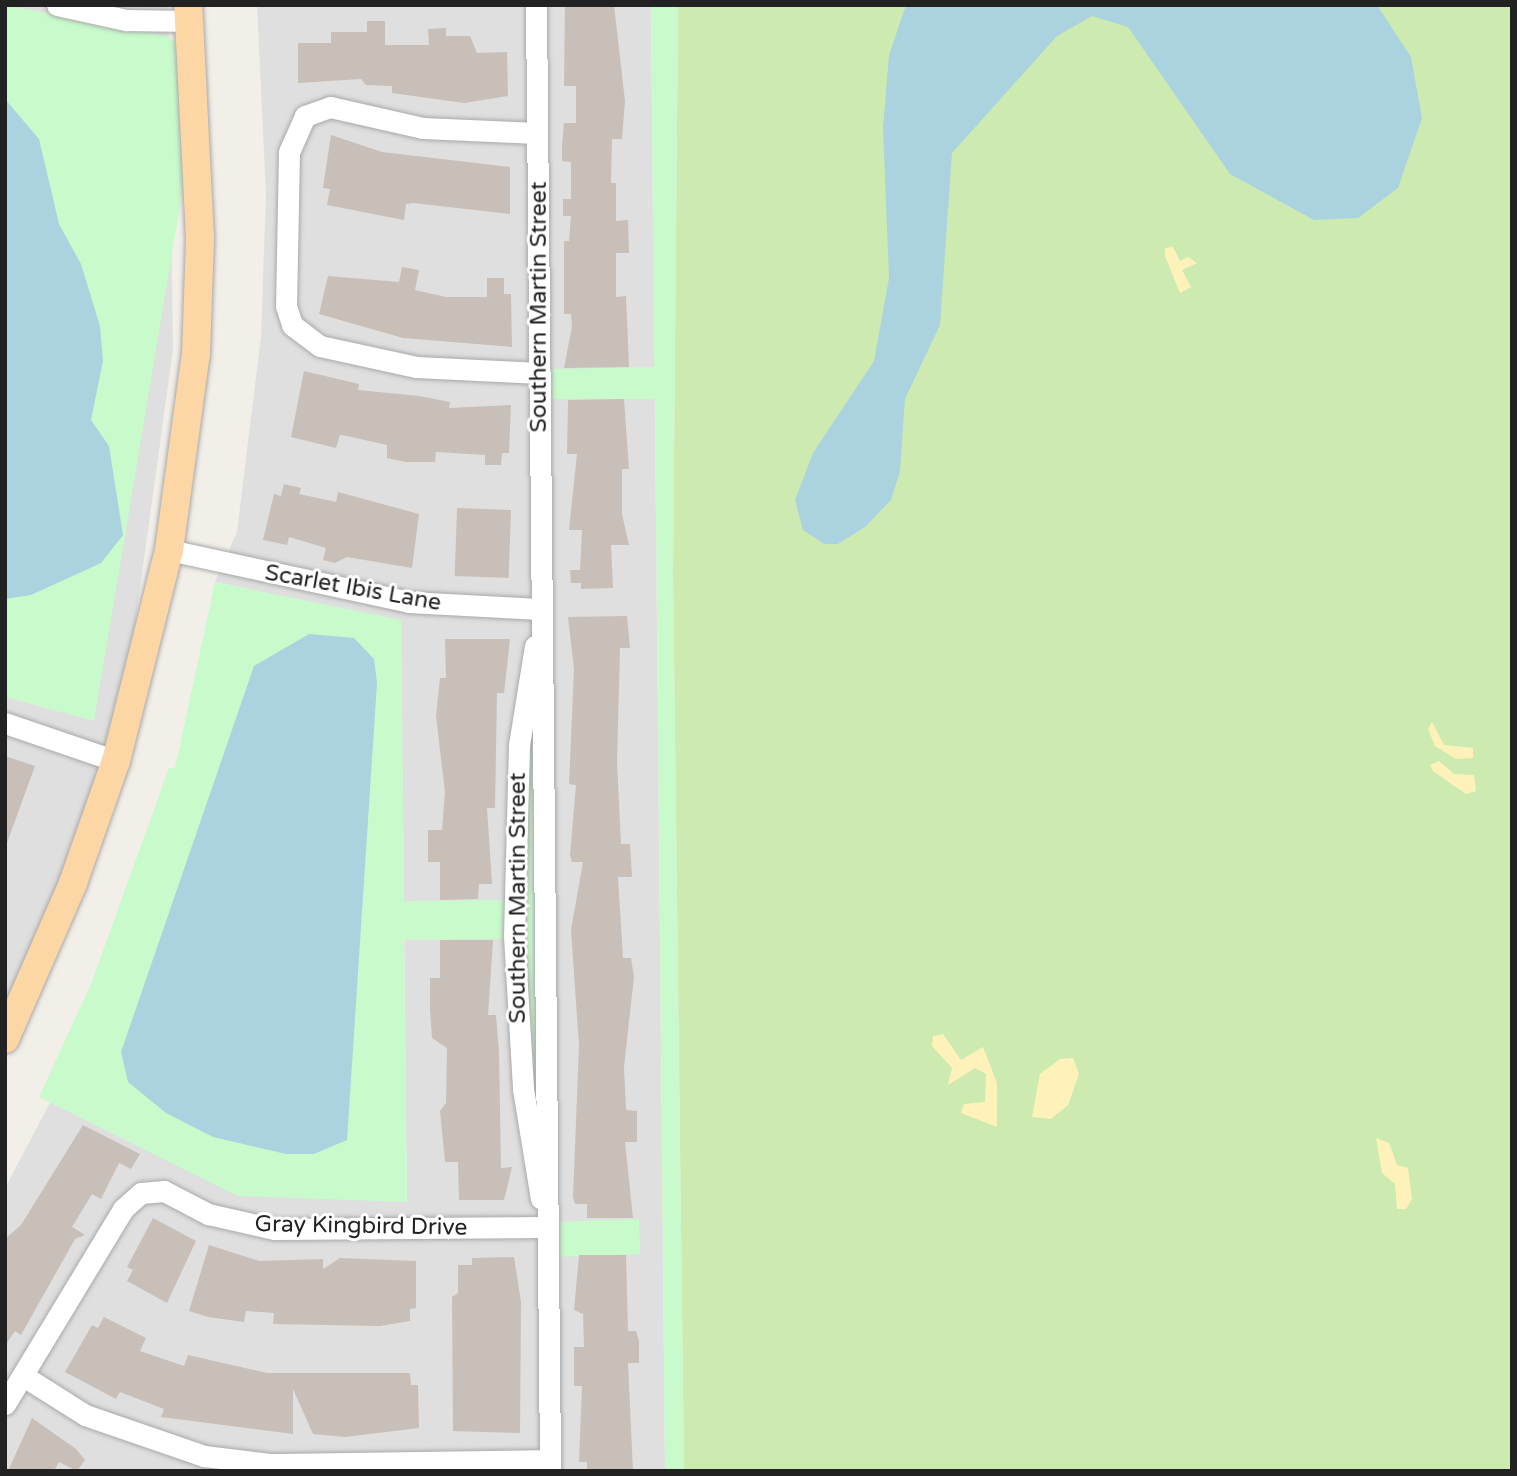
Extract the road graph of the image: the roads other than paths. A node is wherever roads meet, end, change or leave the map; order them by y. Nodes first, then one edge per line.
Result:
1 (57, 5) edge
2 (536, 5) edge
3 (189, 13) edge
4 (537, 133) junction
5 (540, 373) junction
6 (169, 550) junction
7 (540, 609) junction
8 (5, 723) edge
9 (116, 761) junction
10 (5, 1039) edge
11 (547, 1227) junction
12 (24, 1377) junction
13 (5, 1404) edge
14 (550, 1466) edge
15 (324, 1467) edge

1 - 3 street
2 - 4 street, Southern Martin Street
3 - 6 main road
4 - 5 street, Southern Martin Street
4 - 5 street
5 - 7 street, Southern Martin Street
6 - 7 street, Scarlet Ibis Lane
6 - 9 main road
7 - 11 street, Southern Martin Street
7 - 11 street, Southern Martin Street
8 - 9 street
9 - 10 main road
11 - 12 street, Gray Kingbird Drive
11 - 14 street, Southern Martin Street
12 - 13 street, Gray Kingbird Drive
12 - 15 street
14 - 15 street

